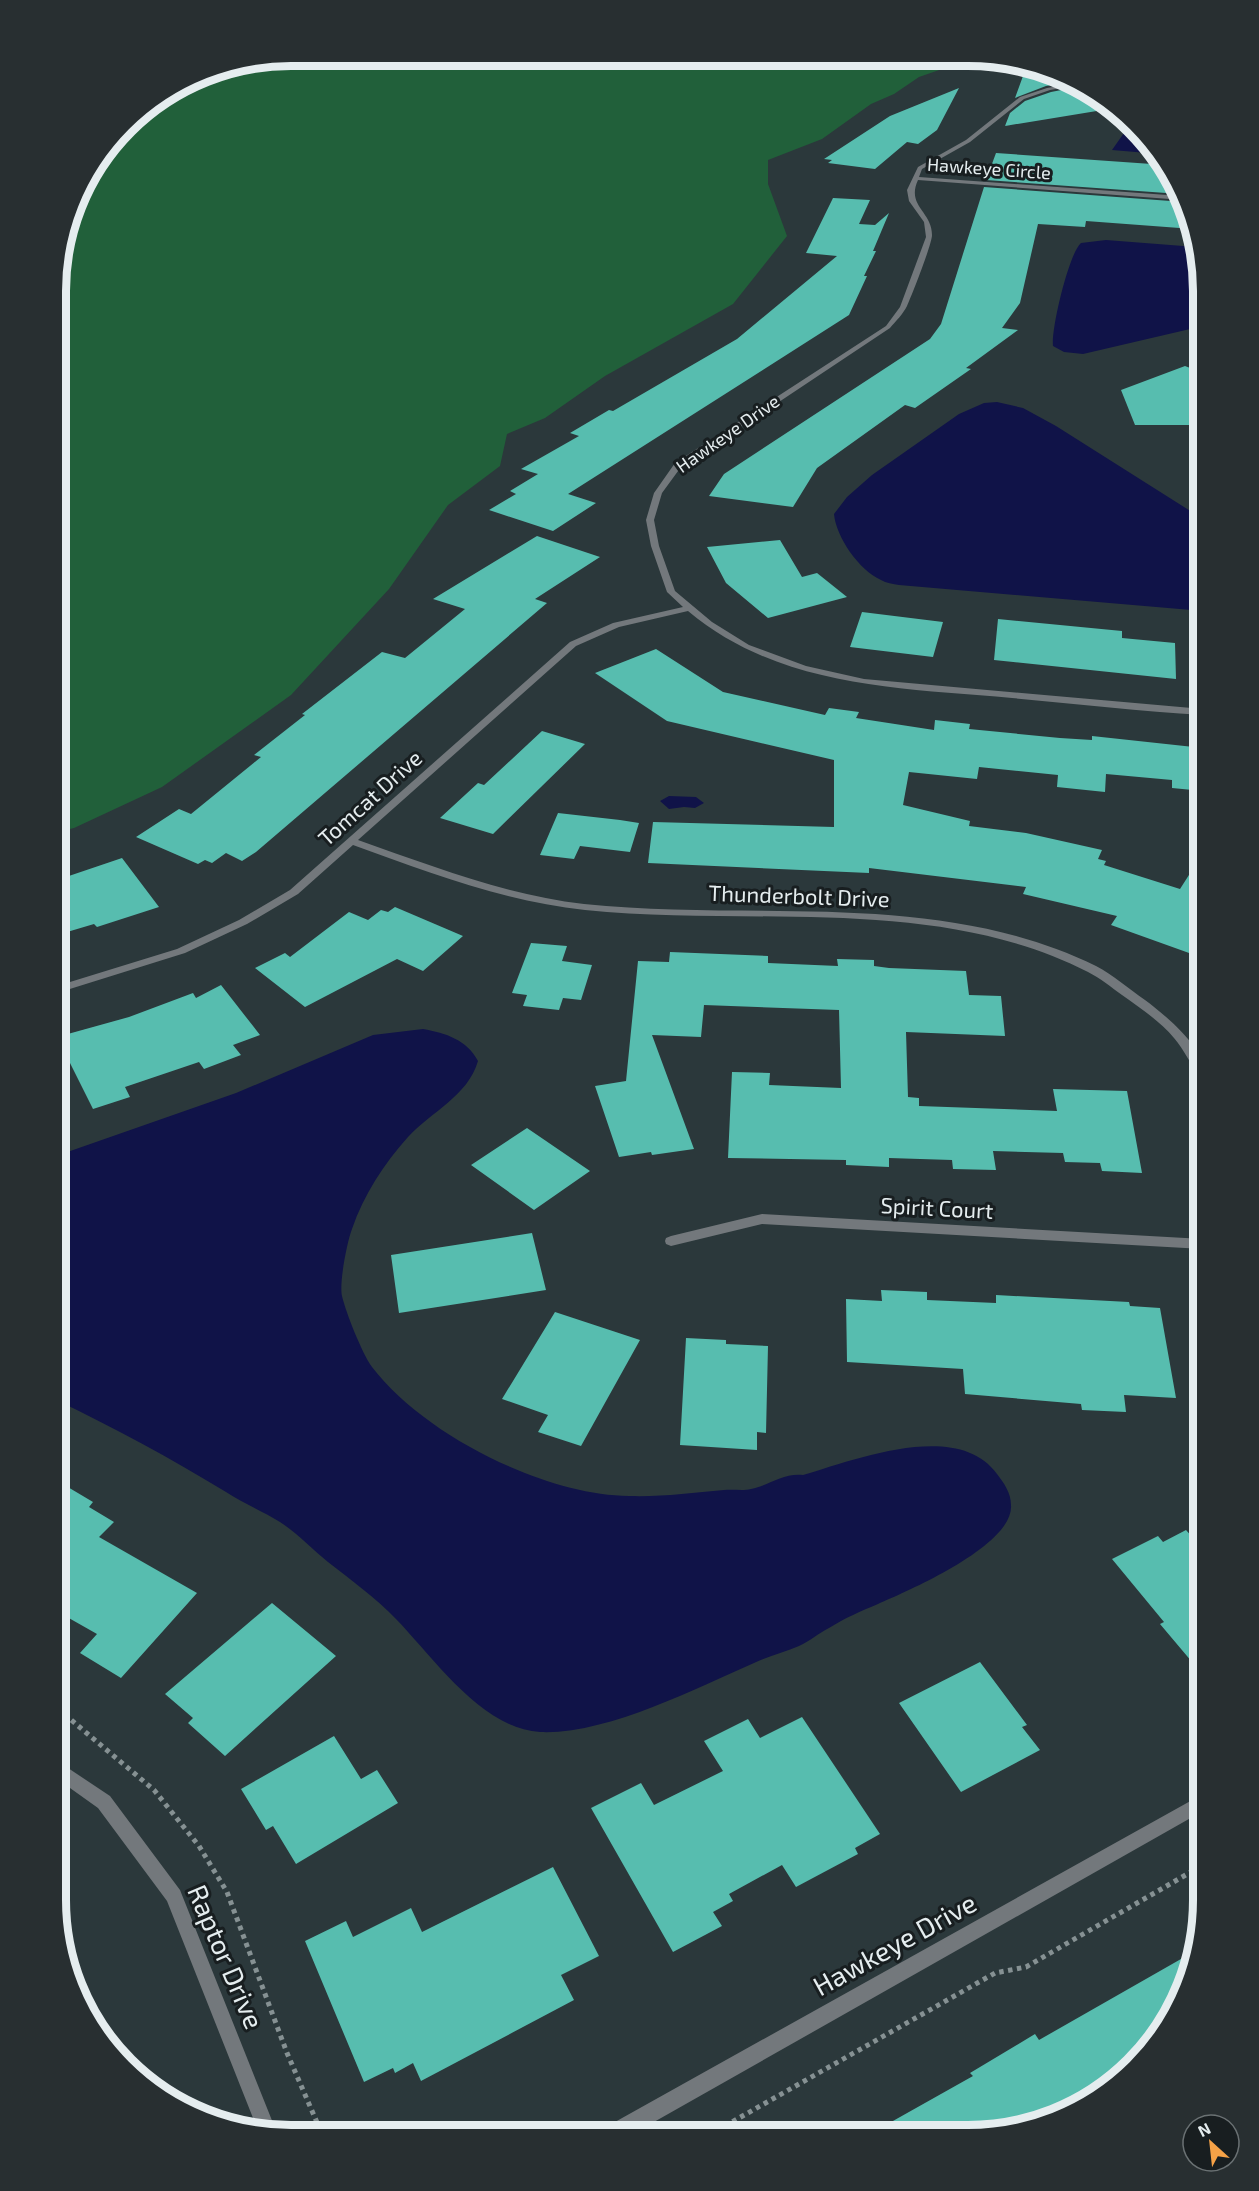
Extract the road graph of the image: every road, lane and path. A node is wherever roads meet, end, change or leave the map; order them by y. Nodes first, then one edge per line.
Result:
1 (1062, 87) edge
2 (915, 178) junction
3 (1172, 197) edge
4 (690, 608) junction
5 (1193, 711) edge
6 (351, 841) junction
7 (66, 987) edge
8 (1193, 1058) edge
9 (671, 1241) dead end
10 (1193, 1243) edge
11 (66, 1717) edge
12 (66, 1776) edge
13 (1193, 1809) edge
14 (1193, 1871) edge
15 (264, 2123) edge
16 (318, 2125) edge
17 (629, 2125) edge
18 (727, 2125) edge

1 - 2 street, Hawkeye Circle
2 - 3 street, Hawkeye Circle
2 - 4 street, Hawkeye Drive
4 - 5 street, Hawkeye Drive
4 - 6 street, Tomcat Drive
6 - 7 street, Tomcat Drive
6 - 8 street, Thunderbolt Drive
9 - 10 street, Spirit Court
11 - 16 path
12 - 15 street, Raptor Drive
13 - 17 street, Hawkeye Drive
14 - 18 path

